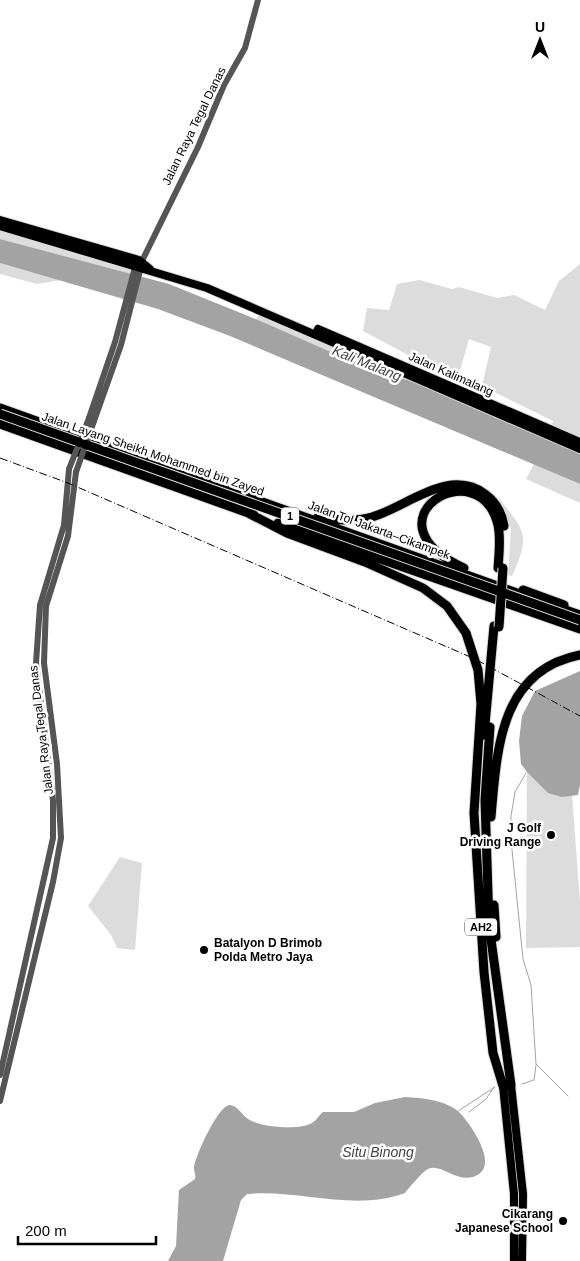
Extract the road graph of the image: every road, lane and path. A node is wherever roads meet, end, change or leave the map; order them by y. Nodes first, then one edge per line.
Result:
1 (258, 0) edge
2 (0, 220) edge
3 (0, 226) edge
4 (112, 256) junction
5 (138, 265) junction
6 (317, 331) junction
7 (0, 408) edge
8 (0, 414) edge
9 (0, 420) edge
10 (0, 424) edge
11 (580, 442) edge
12 (580, 449) edge
13 (73, 470) junction
14 (282, 508) junction
15 (250, 514) junction
16 (501, 568) junction
17 (580, 611) edge
18 (580, 615) edge
19 (580, 621) edge
20 (496, 627) junction
21 (580, 628) edge
22 (580, 655) edge
23 (479, 766) junction
24 (506, 1050) junction
25 (0, 1075) edge
26 (507, 1086) junction
27 (1, 1090) edge
28 (0, 1101) edge
29 (514, 1261) edge
30 (522, 1261) edge

1 - 5 street, Jalan Raya Tegal Danas
2 - 4 main road
3 - 4 main road
4 - 5 main road, Jalan Kalimalang
5 - 6 main road, Jalan Kalimalang
5 - 13 street, Jalan Raya Tegal Danas, bridge
6 - 11 main road, Jalan Kalimalang
6 - 12 main road, Jalan Kalimalang
7 - 14 highway, Jalan Tol Jakarta–Cikampek / 1
8 - 19 highway, Jalan Layang Sheikh Mohammed bin Zayed / 1, bridge
9 - 19 highway, Jalan Layang Sheikh Mohammed bin Zayed / 1, bridge
10 - 15 highway, Jalan Tol Jakarta–Cikampek / 1
13 - 25 street, Jalan Raya Tegal Danas
13 - 27 street, Jalan Raya Tegal Danas
14 - 16 highway
14 - 18 highway, Jalan Tol Jakarta–Cikampek / 1
15 - 21 highway, Jalan Tol Jakarta–Cikampek / 1
15 - 23 highway
16 - 17 highway
16 - 20 highway
20 - 23 highway
20 - 24 highway, AH2
22 - 24 highway
23 - 26 highway, AH2
24 - 26 highway, AH2
26 - 29 main road, AH2
26 - 30 main road, AH2
27 - 28 street, Jalan Raya Tegal Danas

